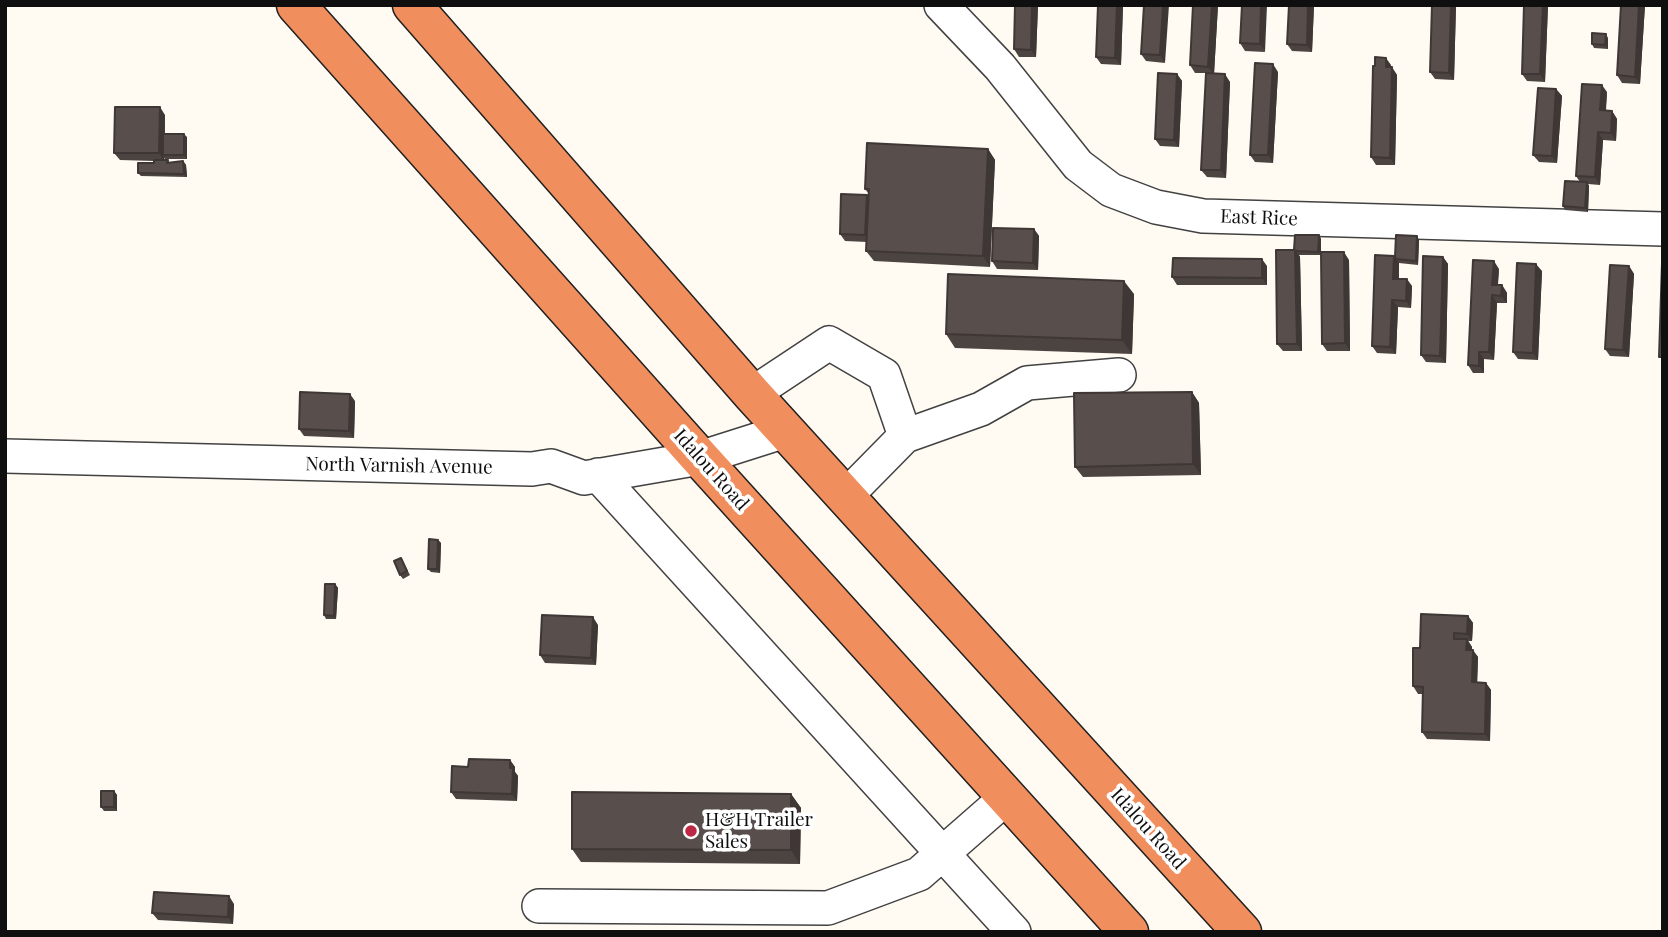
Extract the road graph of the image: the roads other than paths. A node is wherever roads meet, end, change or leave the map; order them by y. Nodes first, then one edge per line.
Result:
1 (296, 5) edge
2 (412, 5) edge
3 (941, 5) edge
4 (1663, 229) edge
5 (1119, 375) dead end
6 (752, 394) junction
7 (785, 431) junction
8 (905, 436) junction
9 (5, 456) edge
10 (700, 458) junction
11 (598, 475) junction
12 (845, 497) junction
13 (1007, 797) junction
14 (943, 853) junction
15 (540, 906) dead end
16 (1014, 932) edge
17 (1129, 932) edge
18 (1242, 932) edge

1 - 10 highway, Idalou Road
2 - 6 highway, Idalou Road
3 - 4 street, East Rice
5 - 8 street
6 - 7 highway, Idalou Road
6 - 8 street
7 - 10 street, North Varnish Avenue
7 - 12 highway, Idalou Road
8 - 12 street
9 - 11 street, North Varnish Avenue
10 - 11 street, North Varnish Avenue
10 - 13 highway, Idalou Road
11 - 14 street
12 - 18 highway, Idalou Road
13 - 14 street
13 - 17 highway, Idalou Road
14 - 15 street
14 - 16 street

